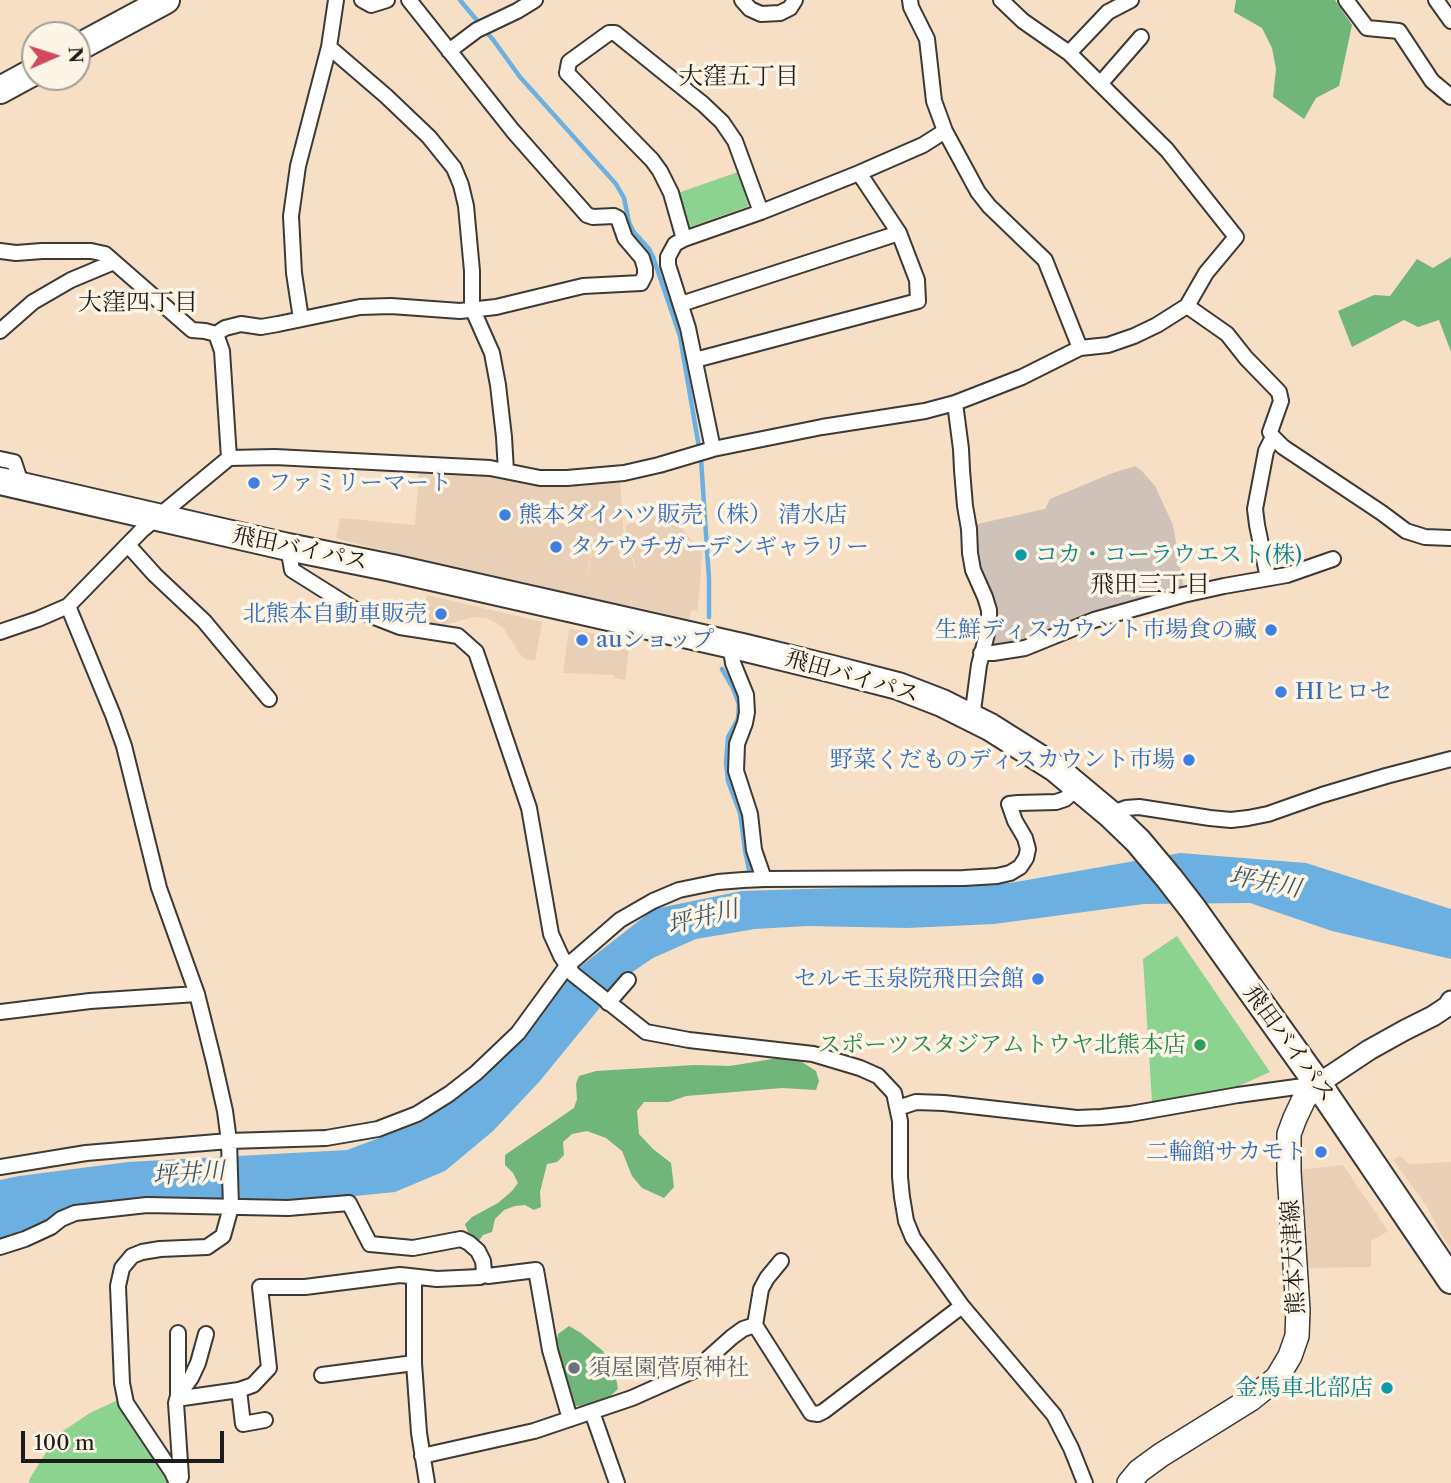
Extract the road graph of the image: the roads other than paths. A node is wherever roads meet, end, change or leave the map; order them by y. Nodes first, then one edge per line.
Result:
1 (166, 0) edge
2 (336, 0) edge
3 (362, 0) edge
4 (387, 0) edge
5 (409, 0) edge
6 (535, 0) edge
7 (743, 0) edge
8 (796, 0) edge
9 (910, 0) edge
10 (1001, 0) edge
11 (1131, 0) edge
12 (1346, 0) edge
13 (1436, 0) edge
14 (1451, 21) edge
15 (1141, 37) dead end
16 (91, 40) edge
17 (329, 47) junction
18 (449, 51) junction
19 (1069, 54) junction
20 (21, 79) edge
21 (1100, 84) junction
22 (0, 90) edge
23 (1451, 97) edge
24 (945, 131) junction
25 (859, 173) junction
26 (761, 212) junction
27 (898, 233) junction
28 (684, 239) junction
29 (0, 251) edge
30 (114, 262) junction
31 (657, 267) junction
32 (681, 304) junction
33 (1187, 306) junction
34 (472, 308) junction
35 (300, 319) junction
36 (0, 331) edge
37 (216, 334) junction
38 (1080, 348) junction
39 (695, 360) junction
40 (955, 403) junction
41 (1273, 438) junction
42 (713, 449) junction
43 (229, 458) junction
44 (0, 459) edge
45 (506, 471) junction
46 (11, 483) edge
47 (159, 517) junction
48 (1451, 538) edge
49 (128, 545) junction
50 (288, 547) junction
51 (1333, 559) dead end
52 (1268, 578) junction
53 (68, 606) junction
54 (0, 632) edge
55 (730, 645) junction
56 (981, 653) junction
57 (269, 699) dead end
58 (972, 718) junction
59 (1451, 759) edge
60 (1078, 787) junction
61 (1110, 814) junction
62 (764, 878) junction
63 (570, 970) junction
64 (628, 979) dead end
65 (197, 994) junction
66 (606, 1001) junction
67 (1451, 1001) edge
68 (0, 1012) edge
69 (1318, 1084) junction
70 (898, 1108) junction
71 (229, 1146) junction
72 (0, 1167) edge
73 (231, 1200) junction
74 (0, 1247) edge
75 (781, 1261) dead end
76 (484, 1271) junction
77 (414, 1277) junction
78 (1451, 1280) edge
79 (962, 1306) junction
80 (755, 1325) junction
81 (178, 1333) dead end
82 (206, 1334) dead end
83 (414, 1363) junction
84 (321, 1375) dead end
85 (239, 1390) junction
86 (178, 1396) junction
87 (593, 1412) junction
88 (570, 1419) junction
89 (265, 1420) dead end
90 (422, 1456) junction
91 (178, 1483) edge
92 (427, 1483) edge
93 (617, 1483) edge
94 (1085, 1483) edge
95 (1129, 1483) edge

1 - 16 highway
2 - 17 street
3 - 4 street
5 - 18 street
6 - 18 street
7 - 8 street
9 - 24 street
10 - 19 street
11 - 19 street
12 - 23 street
13 - 14 street
15 - 21 street
17 - 34 street
17 - 35 street
18 - 31 street
19 - 21 street
20 - 22 highway
21 - 33 street
24 - 25 street
24 - 38 street
25 - 26 street
25 - 27 street
26 - 28 street
26 - 28 street
27 - 32 street
27 - 39 street
28 - 31 street
29 - 30 street
30 - 36 street
30 - 37 street
31 - 32 street
31 - 34 street
32 - 39 street
33 - 38 street
33 - 41 street
34 - 35 street
34 - 45 street
35 - 37 street
37 - 43 street
38 - 40 street
39 - 42 street
40 - 42 street
40 - 56 street
41 - 48 street
41 - 52 street
42 - 45 street
43 - 45 street
43 - 47 street
44 - 46 street
46 - 47 highway, 飛田バイパス
47 - 49 street
47 - 50 highway, 飛田バイパス
49 - 53 street
49 - 57 street
50 - 55 highway, 飛田バイパス
50 - 63 street
51 - 52 street
52 - 56 street
53 - 54 street
53 - 65 street
55 - 58 highway, 飛田バイパス
55 - 62 street
56 - 58 street
58 - 60 highway, 飛田バイパス
59 - 61 street
60 - 61 highway, 飛田バイパス
60 - 62 street
61 - 69 highway, 飛田バイパス
62 - 63 street
63 - 66 street
63 - 71 street
64 - 66 street
65 - 68 street
65 - 71 street
66 - 70 street
67 - 69 main road
69 - 70 street
69 - 78 highway, 飛田バイパス
69 - 95 main road, 熊本大津線
70 - 79 street
71 - 72 street
71 - 73 street
73 - 74 street
73 - 76 street
73 - 91 street
75 - 80 street
76 - 77 street
76 - 88 street
77 - 83 street
77 - 85 street
79 - 80 street
79 - 94 street
80 - 87 street
81 - 86 street
82 - 86 street
83 - 84 street
83 - 90 street
85 - 86 street
85 - 89 street
86 - 91 street
87 - 88 street
87 - 93 street
88 - 90 street
90 - 92 street

